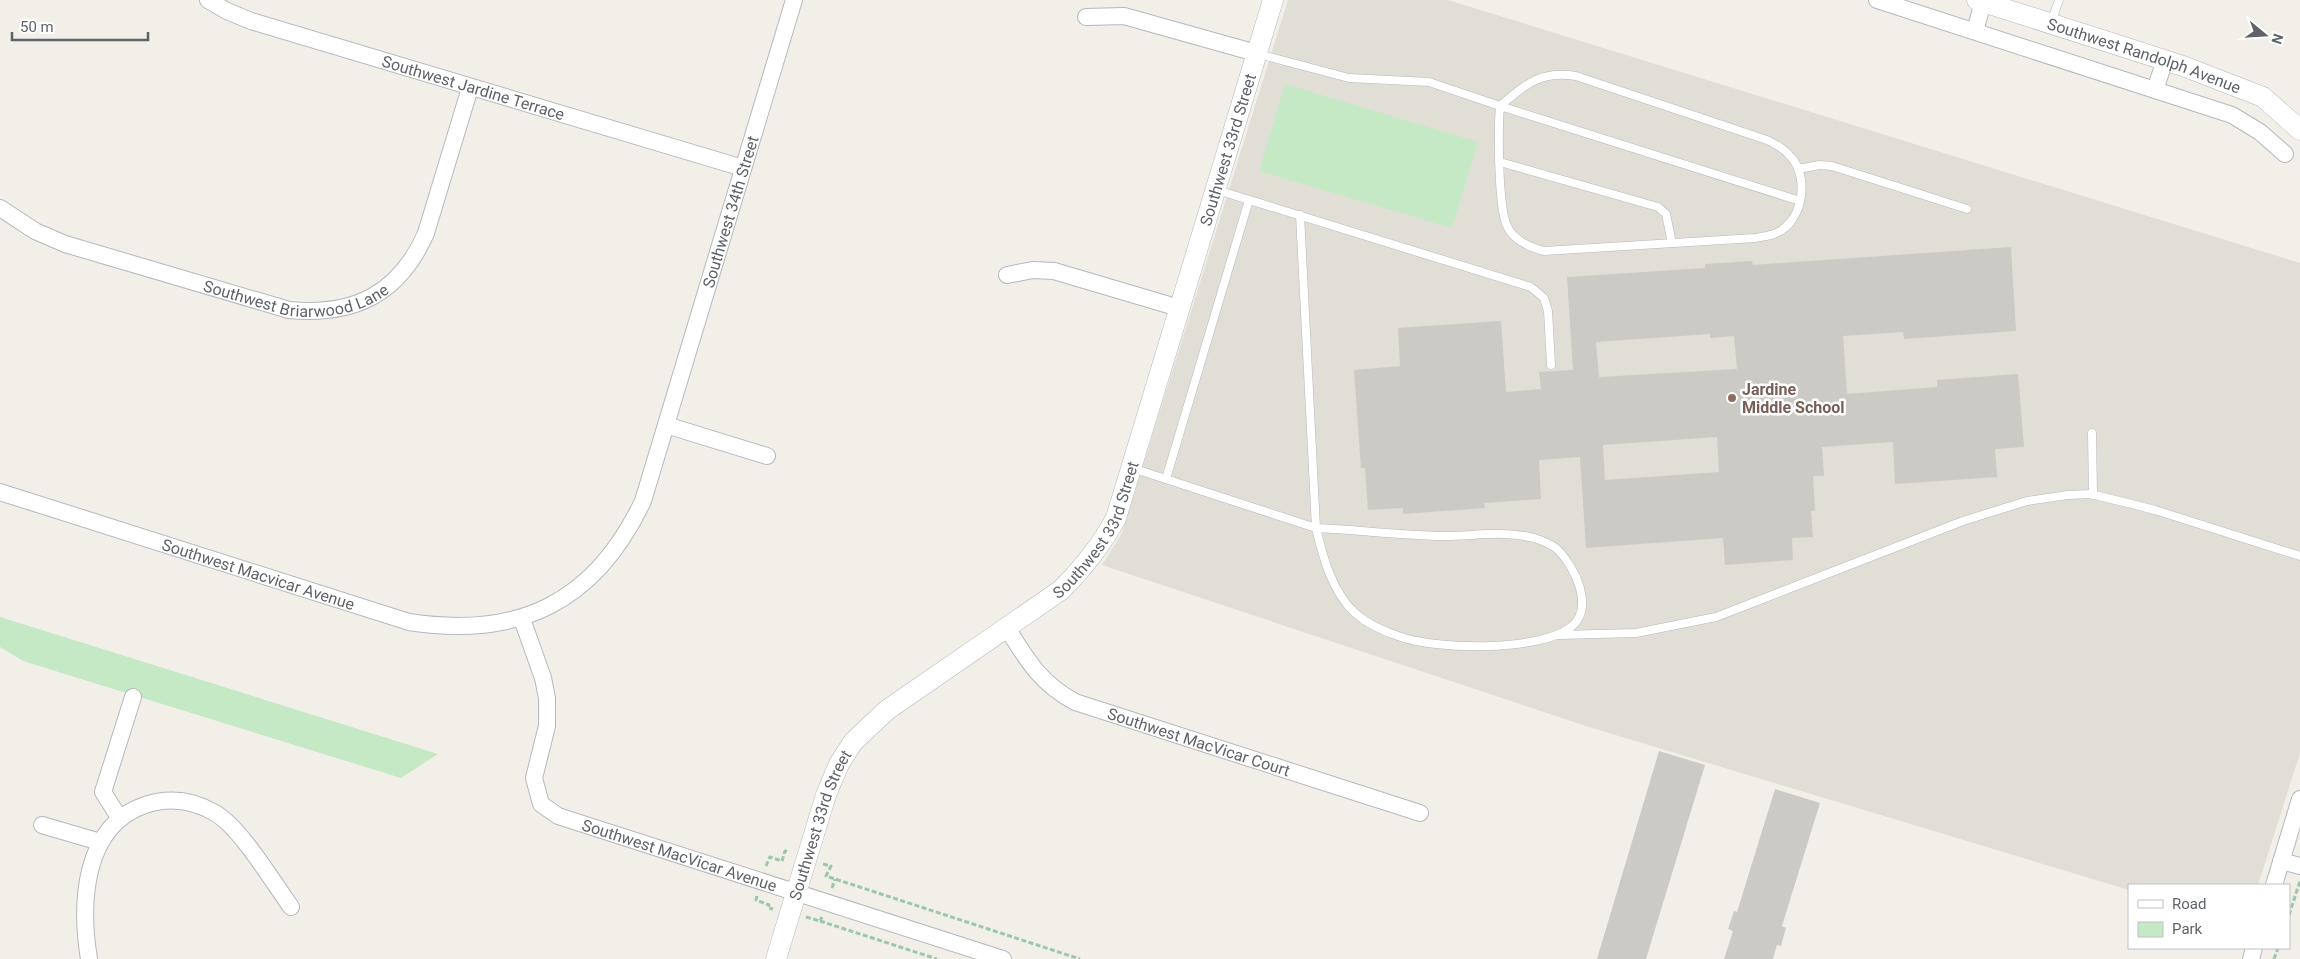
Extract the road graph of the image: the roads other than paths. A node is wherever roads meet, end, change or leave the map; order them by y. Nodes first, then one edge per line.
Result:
1 (208, 0) edge
2 (794, 0) edge
3 (1273, 0) edge
4 (1877, 0) edge
5 (2059, 0) edge
6 (1980, 1) edge
7 (1086, 17) dead end
8 (2051, 23) junction
9 (1974, 32) junction
10 (1256, 53) junction
11 (2165, 60) junction
12 (470, 88) junction
13 (2155, 90) junction
14 (1500, 106) junction
15 (2300, 130) edge
16 (2285, 154) dead end
17 (1500, 162) junction
18 (743, 168) junction
19 (1798, 169) junction
20 (1216, 189) junction
21 (1249, 200) junction
22 (1800, 200) junction
23 (0, 208) edge
24 (1967, 209) dead end
25 (1300, 215) junction
26 (1672, 243) junction
27 (1007, 275) dead end
28 (1179, 308) junction
29 (1551, 365) dead end
30 (666, 425) junction
31 (2092, 433) dead end
32 (767, 456) dead end
33 (1130, 468) junction
34 (1166, 479) junction
35 (0, 492) edge
36 (2093, 495) junction
37 (1316, 528) junction
38 (2300, 556) edge
39 (522, 619) junction
40 (1007, 628) junction
41 (1560, 635) junction
42 (133, 697) dead end
43 (2300, 799) edge
44 (1420, 813) dead end
45 (120, 819) junction
46 (42, 825) dead end
47 (100, 842) junction
48 (2281, 861) junction
49 (2300, 866) edge
50 (2274, 884) edge
51 (796, 892) junction
52 (291, 907) dead end
53 (89, 959) edge
54 (776, 959) edge
55 (1003, 959) edge

1 - 12 street, Southwest Jardine Terrace
2 - 18 street, Southwest 34th Street
3 - 10 street, Southwest 33rd Street
4 - 9 street
5 - 8 lane
6 - 8 street, Southwest Randolph Avenue
6 - 9 street
7 - 10 street
8 - 11 street, Southwest Randolph Avenue
9 - 13 street
10 - 14 lane
10 - 20 street, Southwest 33rd Street
11 - 13 street
11 - 15 street, Southwest Randolph Avenue
12 - 18 street, Southwest Jardine Terrace
12 - 23 street, Southwest Briarwood Lane
13 - 16 street
14 - 17 lane
14 - 19 lane
14 - 22 lane
17 - 26 lane
17 - 26 lane
18 - 30 street, Southwest 34th Street
19 - 22 lane
19 - 24 lane
20 - 21 lane
20 - 28 street, Southwest 33rd Street
21 - 25 lane
21 - 34 lane
22 - 26 lane
25 - 29 lane
25 - 37 lane
27 - 28 street
28 - 33 street, Southwest 33rd Street
30 - 32 street
30 - 39 street, Southwest 34th Street
31 - 36 lane
33 - 34 lane
33 - 40 street, Southwest 33rd Street
34 - 37 lane
35 - 39 street, Southwest Macvicar Avenue
36 - 38 lane
36 - 41 lane
37 - 41 lane
37 - 41 lane
39 - 51 street, Southwest MacVicar Avenue
40 - 44 street, Southwest MacVicar Court
40 - 51 street, Southwest 33rd Street
42 - 45 street
43 - 48 street
45 - 47 street
45 - 52 street
46 - 47 street
47 - 53 street
48 - 49 street
48 - 50 street
51 - 54 street, Southwest 33rd Street
51 - 55 street, Southwest MacVicar Avenue

